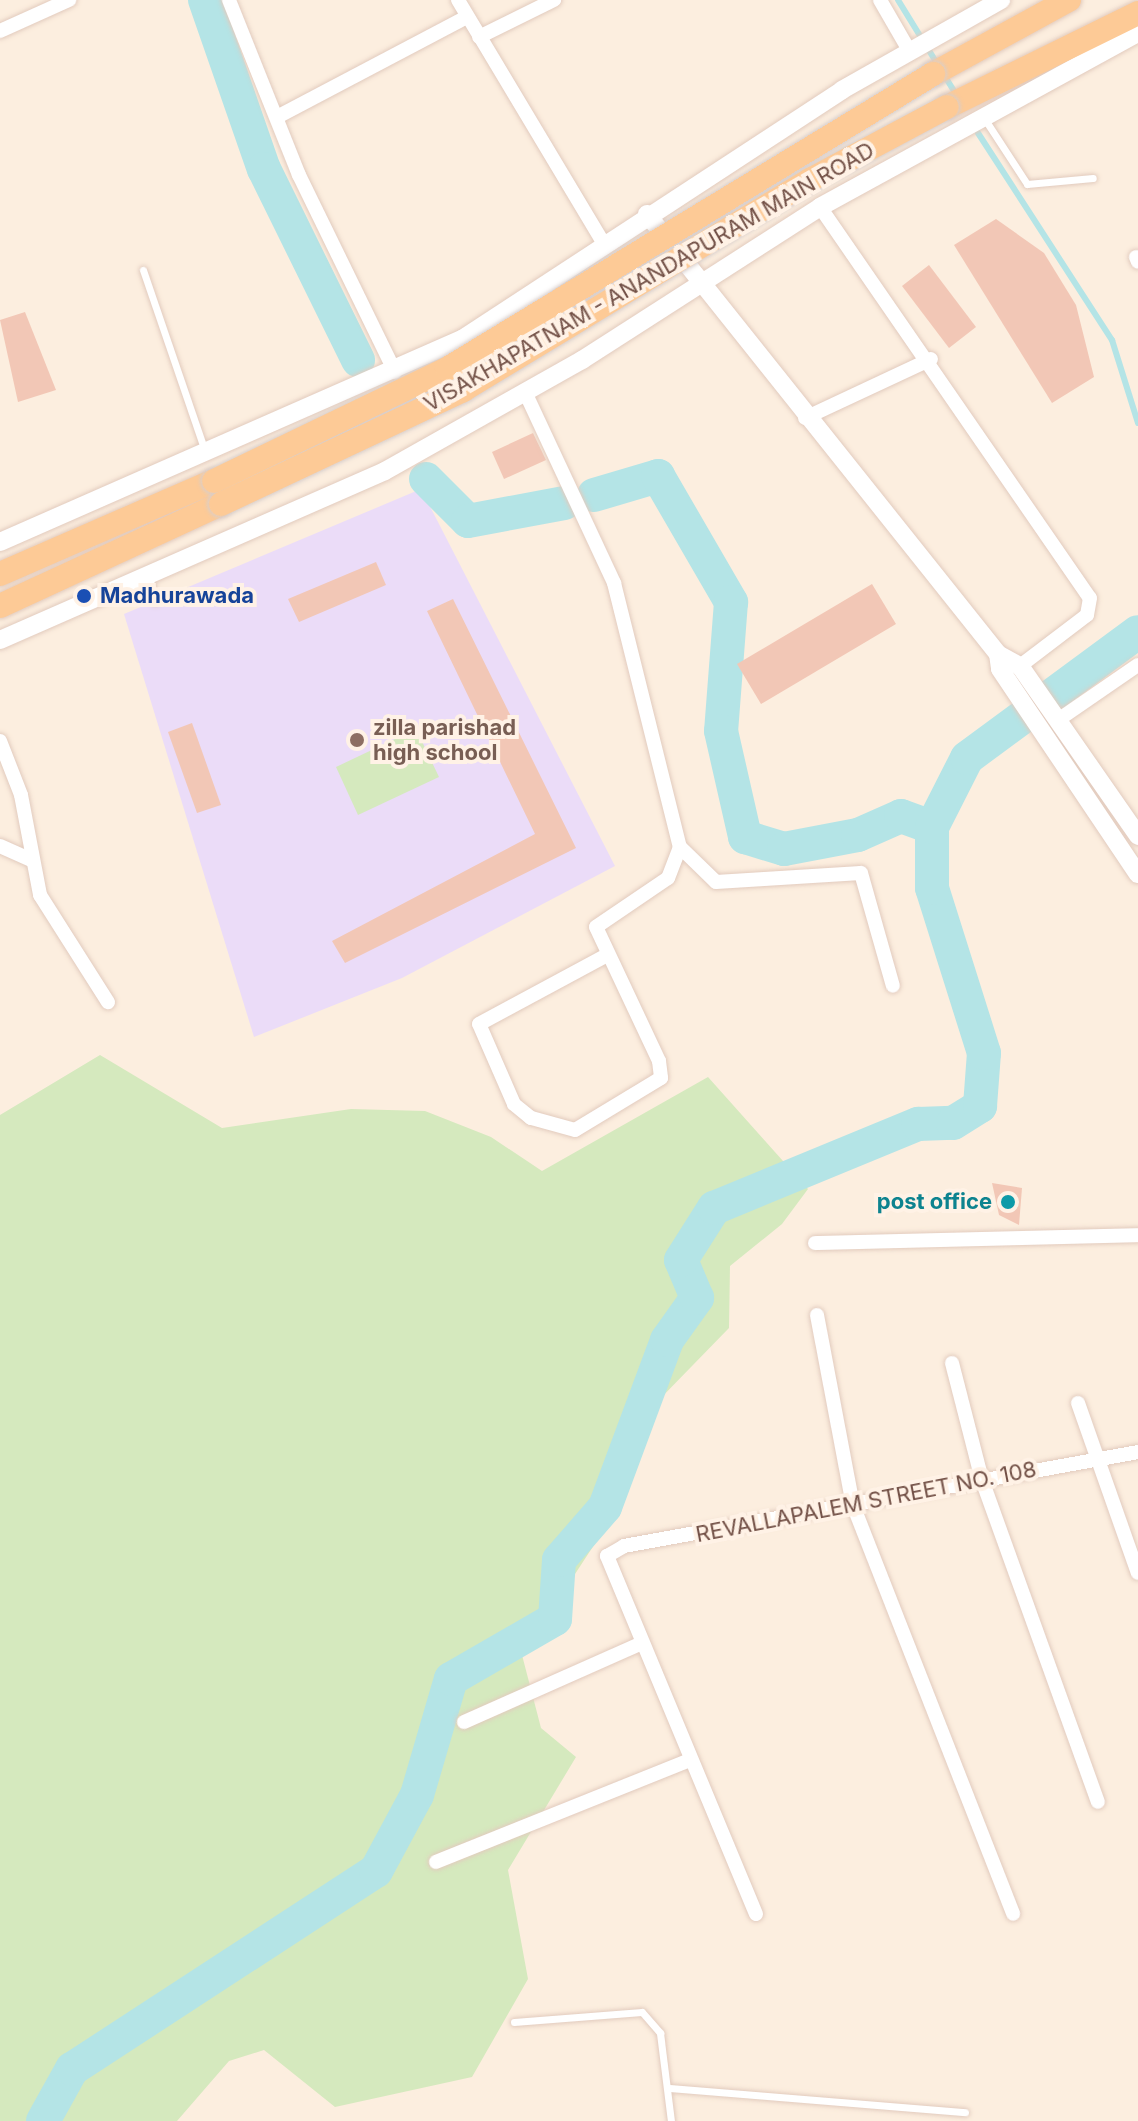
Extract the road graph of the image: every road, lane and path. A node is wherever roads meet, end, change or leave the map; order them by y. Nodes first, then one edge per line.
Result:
1 (69, 0) edge
2 (229, 0) edge
3 (458, 0) edge
4 (554, 0) edge
5 (880, 0) edge
6 (1001, 0) edge
7 (1069, 0) edge
8 (978, 6) edge
9 (38, 7) edge
10 (1138, 13) edge
11 (467, 17) junction
12 (0, 31) edge
13 (1138, 33) edge
14 (479, 37) junction
15 (920, 46) junction
16 (277, 117) junction
17 (983, 118) junction
18 (1093, 178) dead end
19 (820, 207) junction
20 (647, 214) junction
21 (603, 242) junction
22 (143, 270) dead end
23 (698, 285) junction
24 (931, 359) junction
25 (395, 372) junction
26 (525, 392) junction
27 (805, 418) junction
28 (206, 453) junction
29 (217, 492) junction
30 (0, 542) edge
31 (0, 574) edge
32 (148, 574) junction
33 (155, 601) dead end
34 (0, 606) edge
35 (0, 640) edge
36 (998, 654) junction
37 (1138, 665) edge
38 (1023, 670) junction
39 (1055, 716) junction
40 (0, 741) edge
41 (1138, 836) edge
42 (0, 846) edge
43 (680, 847) junction
44 (32, 860) junction
45 (1138, 874) edge
46 (607, 955) junction
47 (893, 986) dead end
48 (108, 1002) dead end
49 (1138, 1235) edge
50 (815, 1243) dead end
51 (817, 1315) dead end
52 (952, 1363) dead end
53 (1078, 1403) dead end
54 (1138, 1452) edge
55 (1093, 1459) junction
56 (982, 1480) junction
57 (853, 1505) junction
58 (1138, 1573) edge
59 (640, 1644) junction
60 (464, 1722) dead end
61 (690, 1760) junction
62 (1098, 1802) dead end
63 (436, 1862) dead end
64 (756, 1914) dead end
65 (1013, 1914) dead end
66 (514, 2022) dead end
67 (670, 2088) junction
68 (965, 2112) dead end
69 (671, 2121) edge

1 - 9 street
2 - 16 street
3 - 11 street
4 - 14 street
5 - 15 street
6 - 8 street
7 - 29 main road, VISAKHAPATNAM - ANANDAPURAM MAIN ROAD, bridge
8 - 15 street
9 - 12 street
10 - 29 main road, VISAKHAPATNAM - ANANDAPURAM MAIN ROAD, bridge
11 - 14 street
11 - 16 street
13 - 17 street
14 - 21 street
15 - 20 street
16 - 25 street
17 - 18 lane
17 - 19 street
19 - 23 street
19 - 24 street
20 - 21 street
20 - 23 street
21 - 25 street
22 - 28 lane
23 - 26 street
23 - 27 street
24 - 27 street
24 - 38 street
25 - 28 street
26 - 32 street
26 - 43 street
27 - 36 street
28 - 30 street
29 - 31 main road, VISAKHAPATNAM - ANANDAPURAM MAIN ROAD
29 - 34 main road, VISAKHAPATNAM - ANANDAPURAM MAIN ROAD
32 - 33 lane
32 - 35 street
36 - 38 street
36 - 45 street
37 - 39 street
38 - 39 street
39 - 41 street
40 - 44 street
42 - 44 street
43 - 46 street
43 - 47 street
44 - 48 street
46 - 46 street
49 - 50 street
51 - 57 street
52 - 56 street
53 - 55 street
54 - 55 street, REVALLAPALEM STREET NO. 108
55 - 56 street, REVALLAPALEM STREET NO. 108
55 - 58 street
56 - 57 street, REVALLAPALEM STREET NO. 108
56 - 62 street
57 - 59 street, REVALLAPALEM STREET NO. 108
57 - 65 street
59 - 60 street
59 - 61 street
61 - 63 street
61 - 64 street
66 - 67 lane
67 - 68 lane
67 - 69 lane

